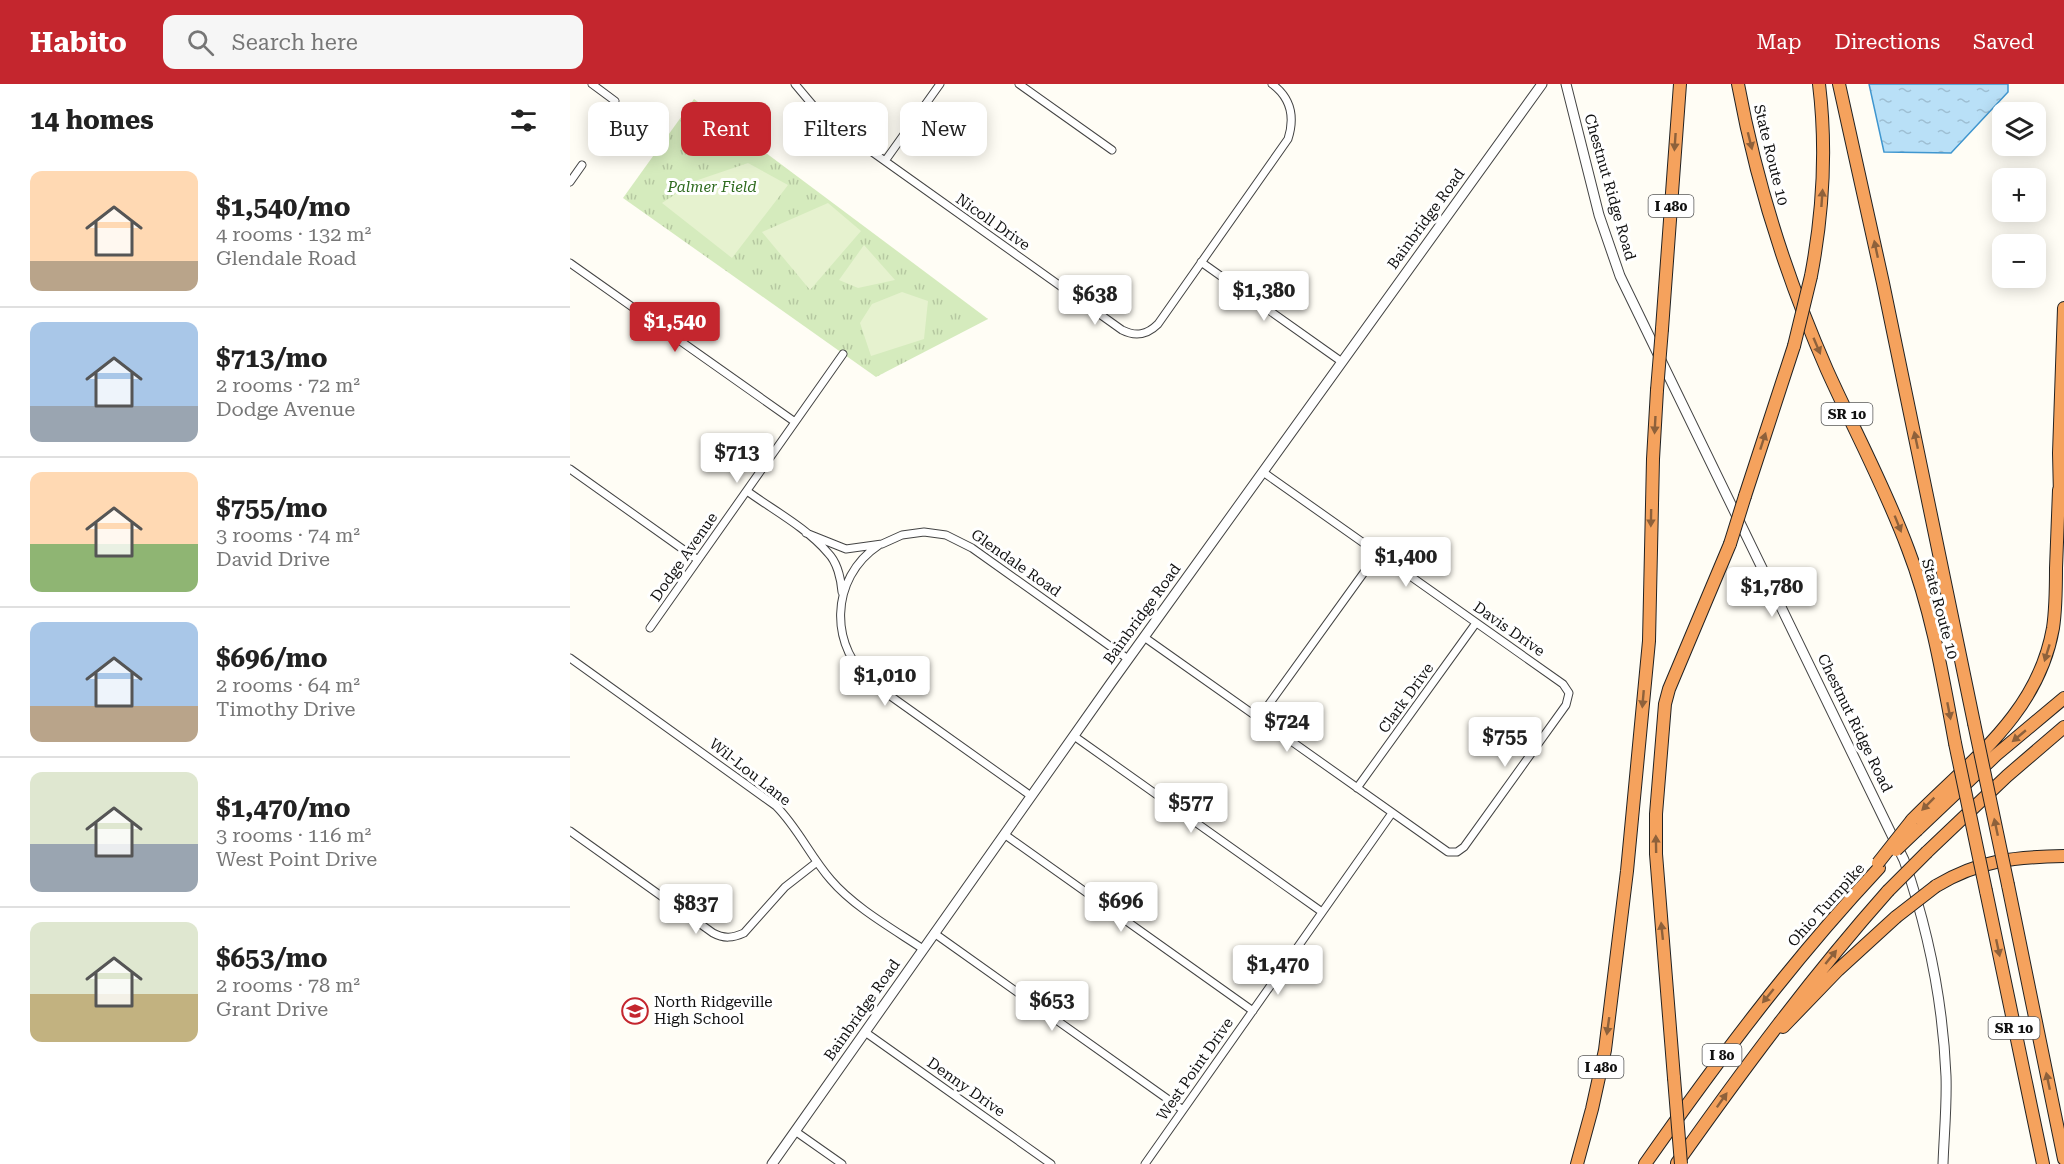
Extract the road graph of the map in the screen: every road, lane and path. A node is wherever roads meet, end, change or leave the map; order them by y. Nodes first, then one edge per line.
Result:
1 (592, 84) edge
2 (795, 84) edge
3 (939, 84) edge
4 (1019, 84) edge
5 (1542, 84) edge
6 (1566, 84) edge
7 (1680, 84) edge
8 (1738, 84) edge
9 (1819, 84) edge
10 (1839, 84) edge
11 (1273, 85) edge
12 (615, 101) dead end
13 (1112, 150) dead end
14 (885, 161) junction
15 (582, 165) dead end
16 (570, 182) edge
17 (1201, 262) junction
18 (570, 263) edge
19 (2064, 308) edge
20 (843, 354) dead end
21 (1342, 362) junction
22 (795, 422) junction
23 (570, 469) edge
24 (1263, 472) junction
25 (2060, 490) junction
26 (747, 491) junction
27 (806, 534) junction
28 (2064, 542) edge
29 (882, 544) junction
30 (1378, 553) junction
31 (698, 560) junction
32 (843, 594) junction
33 (1476, 623) junction
34 (650, 628) dead end
35 (1144, 637) junction
36 (570, 658) edge
37 (1128, 659) junction
38 (2064, 698) edge
39 (1259, 718) junction
40 (2064, 727) edge
41 (1074, 736) junction
42 (1357, 788) junction
43 (1031, 796) junction
44 (1392, 813) junction
45 (1914, 825) junction
46 (570, 831) edge
47 (1004, 834) junction
48 (2064, 856) edge
49 (817, 862) junction
50 (1322, 912) junction
51 (934, 933) junction
52 (923, 949) junction
53 (1253, 1011) junction
54 (865, 1032) junction
55 (1755, 1052) junction
56 (1183, 1110) junction
57 (795, 1131) junction
58 (2064, 1159) edge
59 (772, 1164) edge
60 (842, 1164) edge
61 (1051, 1164) edge
62 (1145, 1164) edge
63 (1577, 1164) edge
64 (1645, 1164) edge
65 (1676, 1164) edge
66 (1681, 1164) edge
67 (1943, 1164) edge
68 (2043, 1164) edge

1 - 12 street
2 - 14 street, Nicoll Drive
3 - 14 street
4 - 13 street
5 - 21 street, Bainbridge Road
6 - 67 street, Chestnut Ridge Road
7 -> 63 highway, I 480, bridge
8 -> 68 highway, State Route 10 / SR 10, bridge
66 -> 9 highway, bridge
58 -> 10 highway, State Route 10 / SR 10, bridge
11 - 17 street, Nicoll Drive
14 - 17 street, Nicoll Drive
15 - 16 street
17 - 21 street
18 - 22 street
19 - 25 highway
20 - 22 street, Dodge Avenue
21 - 24 street, Bainbridge Road
22 - 26 street, Dodge Avenue
23 - 31 street
24 - 30 street, Davis Drive
24 - 35 street, Bainbridge Road
25 - 28 highway
25 -> 45 highway
26 - 27 street
26 - 31 street, Dodge Avenue
27 - 29 street, Glendale Road
27 - 32 street
29 - 32 street
29 - 37 street, Glendale Road
30 - 33 street, Davis Drive
30 - 39 street
31 - 34 street, Dodge Avenue
32 - 43 street
33 - 42 street, Clark Drive
33 - 44 street, Davis Drive
35 - 37 street, Bainbridge Road
35 - 39 street
36 - 49 street, Wil-Lou Lane
37 - 41 street, Bainbridge Road
38 -> 45 highway, Ohio Turnpike / I 80
39 - 42 street
55 -> 40 highway, I 80, bridge
41 - 43 street, Bainbridge Road
41 - 50 street
42 - 44 street
43 - 47 street, Bainbridge Road
44 - 50 street, West Point Drive
45 -> 64 highway, Ohio Turnpike / I 80, bridge
46 - 49 street
47 - 51 street, Bainbridge Road
47 - 53 street
48 - 55 highway, bridge
49 - 52 street, Wil-Lou Lane
50 - 53 street, West Point Drive
51 - 52 street, Bainbridge Road
51 - 56 street
52 - 54 street, Bainbridge Road
53 - 56 street, West Point Drive
54 - 57 street, Bainbridge Road
54 - 61 street, Denny Drive
65 -> 55 highway, I 80
56 - 62 street, West Point Drive
57 - 59 street, Bainbridge Road
57 - 60 street

